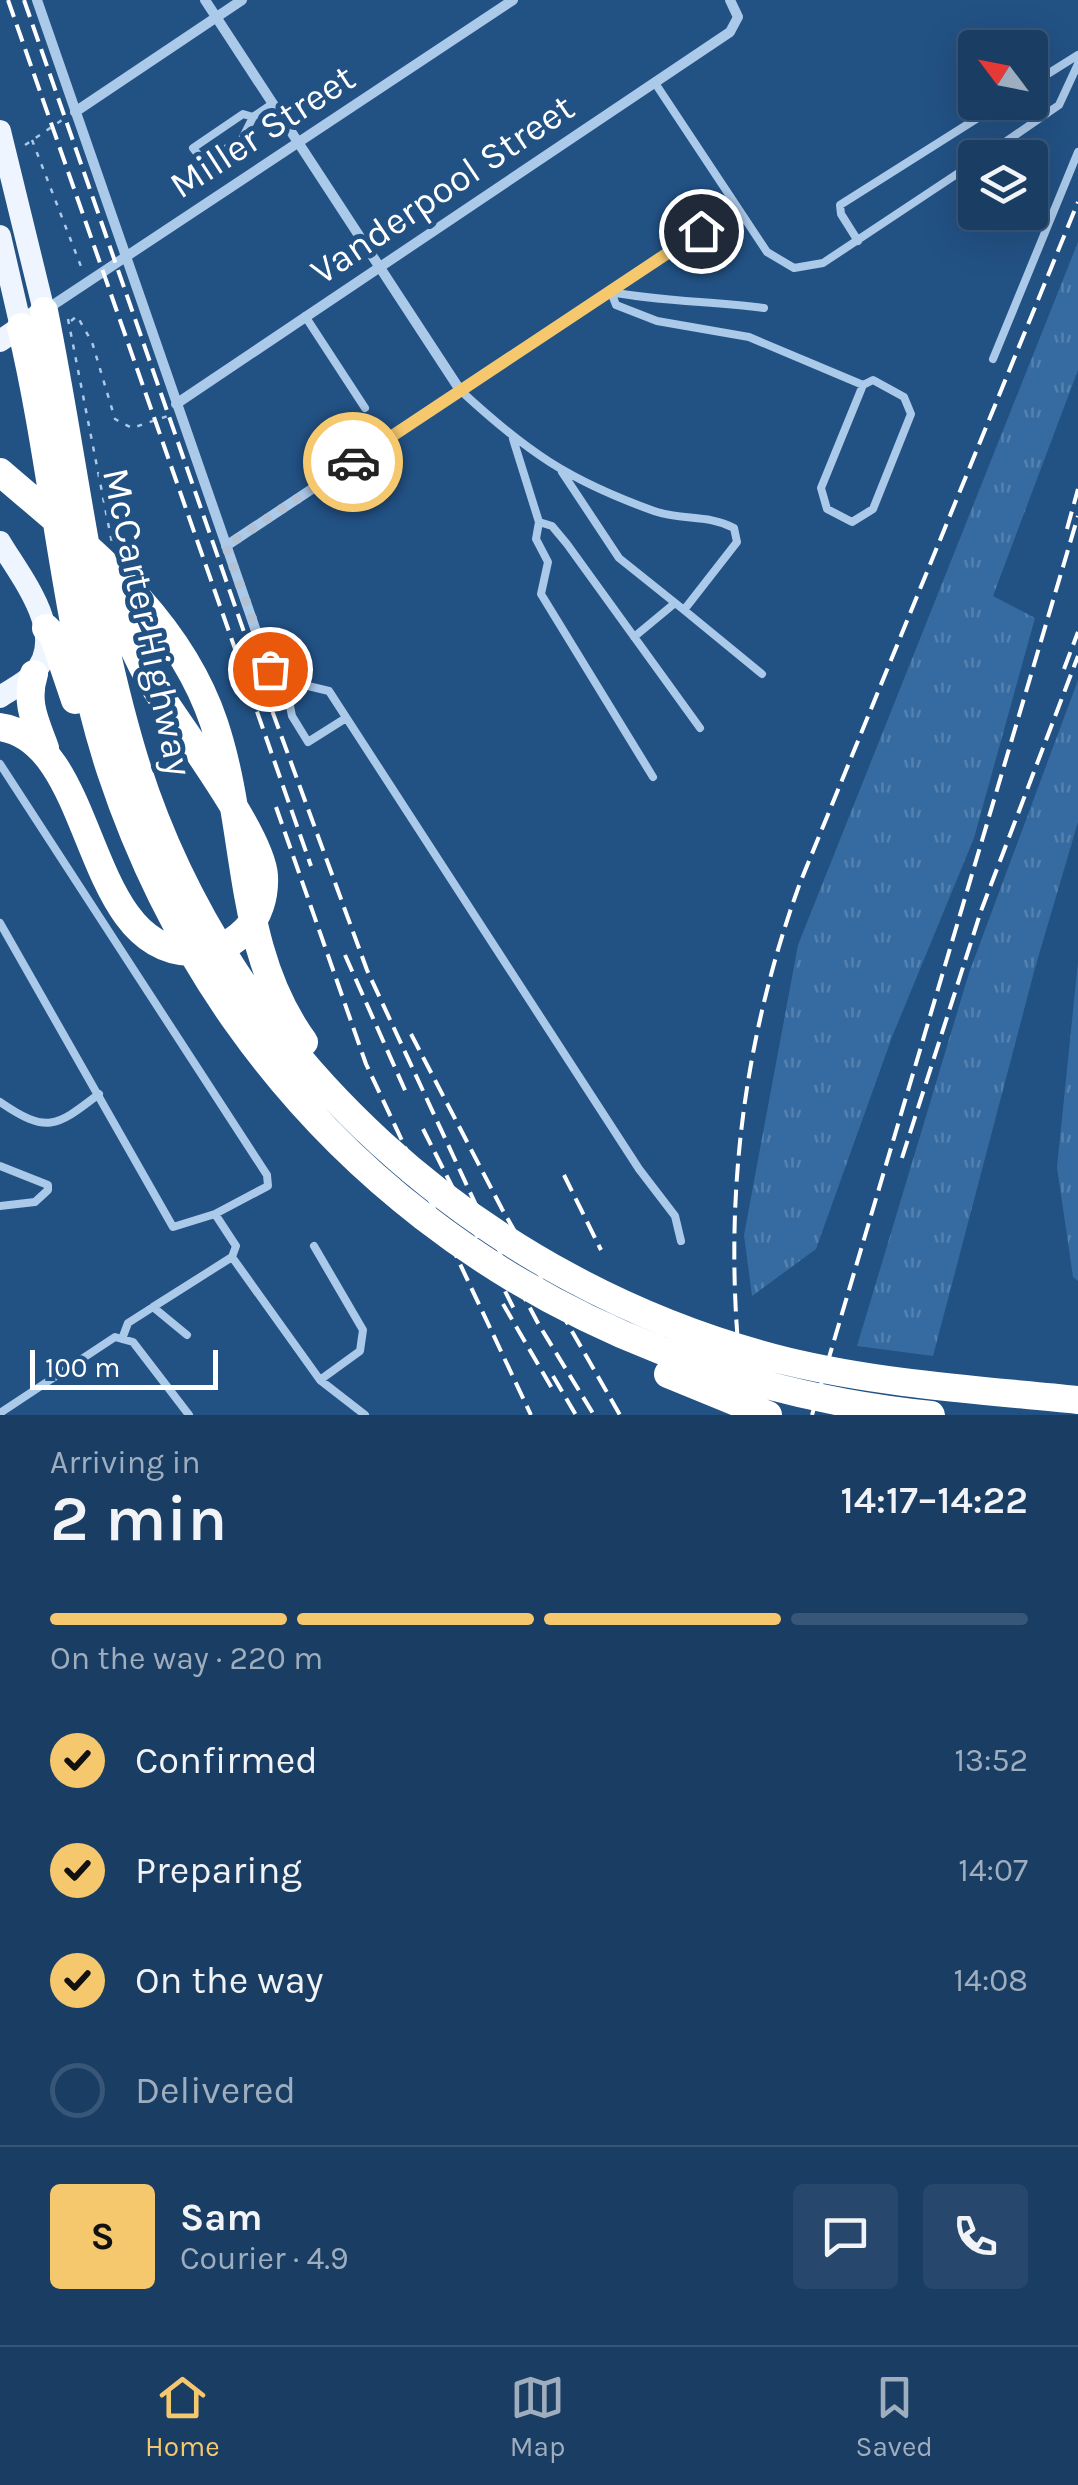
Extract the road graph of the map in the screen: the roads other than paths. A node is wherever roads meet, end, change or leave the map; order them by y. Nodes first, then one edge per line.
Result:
1 (37, 0) edge
2 (205, 0) edge
3 (242, 0) edge
4 (513, 0) edge
5 (730, 0) edge
6 (216, 17) junction
7 (1078, 55) edge
8 (1078, 64) edge
9 (1048, 74) edge
10 (655, 83) junction
11 (272, 104) junction
12 (75, 112) junction
13 (253, 118) junction
14 (973, 120) edge
15 (0, 130) edge
16 (1009, 140) edge
17 (297, 142) junction
18 (1078, 152) edge
19 (958, 173) edge
20 (701, 231) dead end
21 (858, 241) junction
22 (1, 244) edge
23 (129, 255) junction
24 (379, 267) junction
25 (611, 292) junction
26 (764, 308) dead end
27 (305, 316) junction
28 (60, 318) junction
29 (10, 334) edge
30 (993, 359) dead end
31 (863, 385) junction
32 (460, 390) junction
33 (178, 408) junction
34 (365, 408) dead end
35 (513, 439) junction
36 (0, 472) edge
37 (562, 472) junction
38 (539, 522) junction
39 (0, 542) edge
40 (226, 546) junction
41 (92, 572) junction
42 (675, 602) junction
43 (684, 610) junction
44 (46, 628) junction
45 (634, 638) junction
46 (34, 674) junction
47 (762, 674) dead end
48 (287, 691) junction
49 (0, 697) edge
50 (346, 718) junction
51 (0, 728) edge
52 (700, 728) dead end
53 (48, 755) junction
54 (0, 764) edge
55 (110, 770) junction
56 (653, 778) dead end
57 (0, 923) edge
58 (99, 1094) junction
59 (0, 1102) edge
60 (359, 1121) junction
61 (0, 1166) edge
62 (0, 1206) edge
63 (215, 1214) junction
64 (682, 1241) dead end
65 (314, 1246) dead end
66 (232, 1257) junction
67 (154, 1307) junction
68 (589, 1322) junction
69 (188, 1335) dead end
70 (122, 1339) junction
71 (320, 1380) junction
72 (1078, 1400) edge
73 (0, 1412) edge
74 (189, 1415) edge
75 (365, 1415) edge
76 (768, 1415) edge
77 (931, 1415) edge

1 - 12 street
2 - 6 street
3 - 6 street
4 - 17 street, Miller Street
5 - 10 street, Vanderpool Street
6 - 11 street
6 - 12 street
7 - 9 lane
8 - 16 lane
10 - 21 lane
10 - 24 street, Vanderpool Street
11 - 13 lane
11 - 17 street
12 - 23 street
13 - 13 lane
14 - 21 lane
15 - 28 main road, McCarter Highway
17 - 23 street, Miller Street
17 - 24 street
18 - 30 lane
19 - 21 lane
20 - 25 street
22 - 29 main road, McCarter Highway
23 - 28 street, Miller Street
23 - 33 street
24 - 27 street, Vanderpool Street
24 - 32 street
25 - 26 lane
25 - 31 lane
25 - 32 street
27 - 33 street, Vanderpool Street
27 - 34 lane
28 - 29 main road
28 - 41 highway, McCarter Highway
29 - 55 highway, McCarter Highway
31 - 31 lane
32 - 35 lane
32 - 40 street
33 - 40 street
35 - 37 lane
35 - 38 lane
36 - 60 highway
37 - 42 lane
37 - 43 lane
38 - 45 lane
38 - 56 lane
39 - 44 main road
40 - 48 street
41 - 53 highway
41 - 60 highway, McCarter Highway
42 - 43 lane
42 - 45 lane
43 - 47 lane
44 - 46 main road
44 - 55 highway
45 - 52 lane
46 - 49 main road
46 - 53 highway
48 - 50 lane
48 - 50 lane
50 - 64 lane
51 - 53 highway
54 - 63 lane
55 - 68 highway, McCarter Highway
57 - 58 lane
58 - 59 lane
58 - 63 lane
60 - 72 highway, McCarter Highway
61 - 62 lane
63 - 66 lane
65 - 71 lane
66 - 67 lane
66 - 71 lane
67 - 69 lane
67 - 70 lane
68 - 76 highway
68 - 77 highway, McCarter Highway
70 - 73 lane
70 - 74 lane
71 - 75 lane

